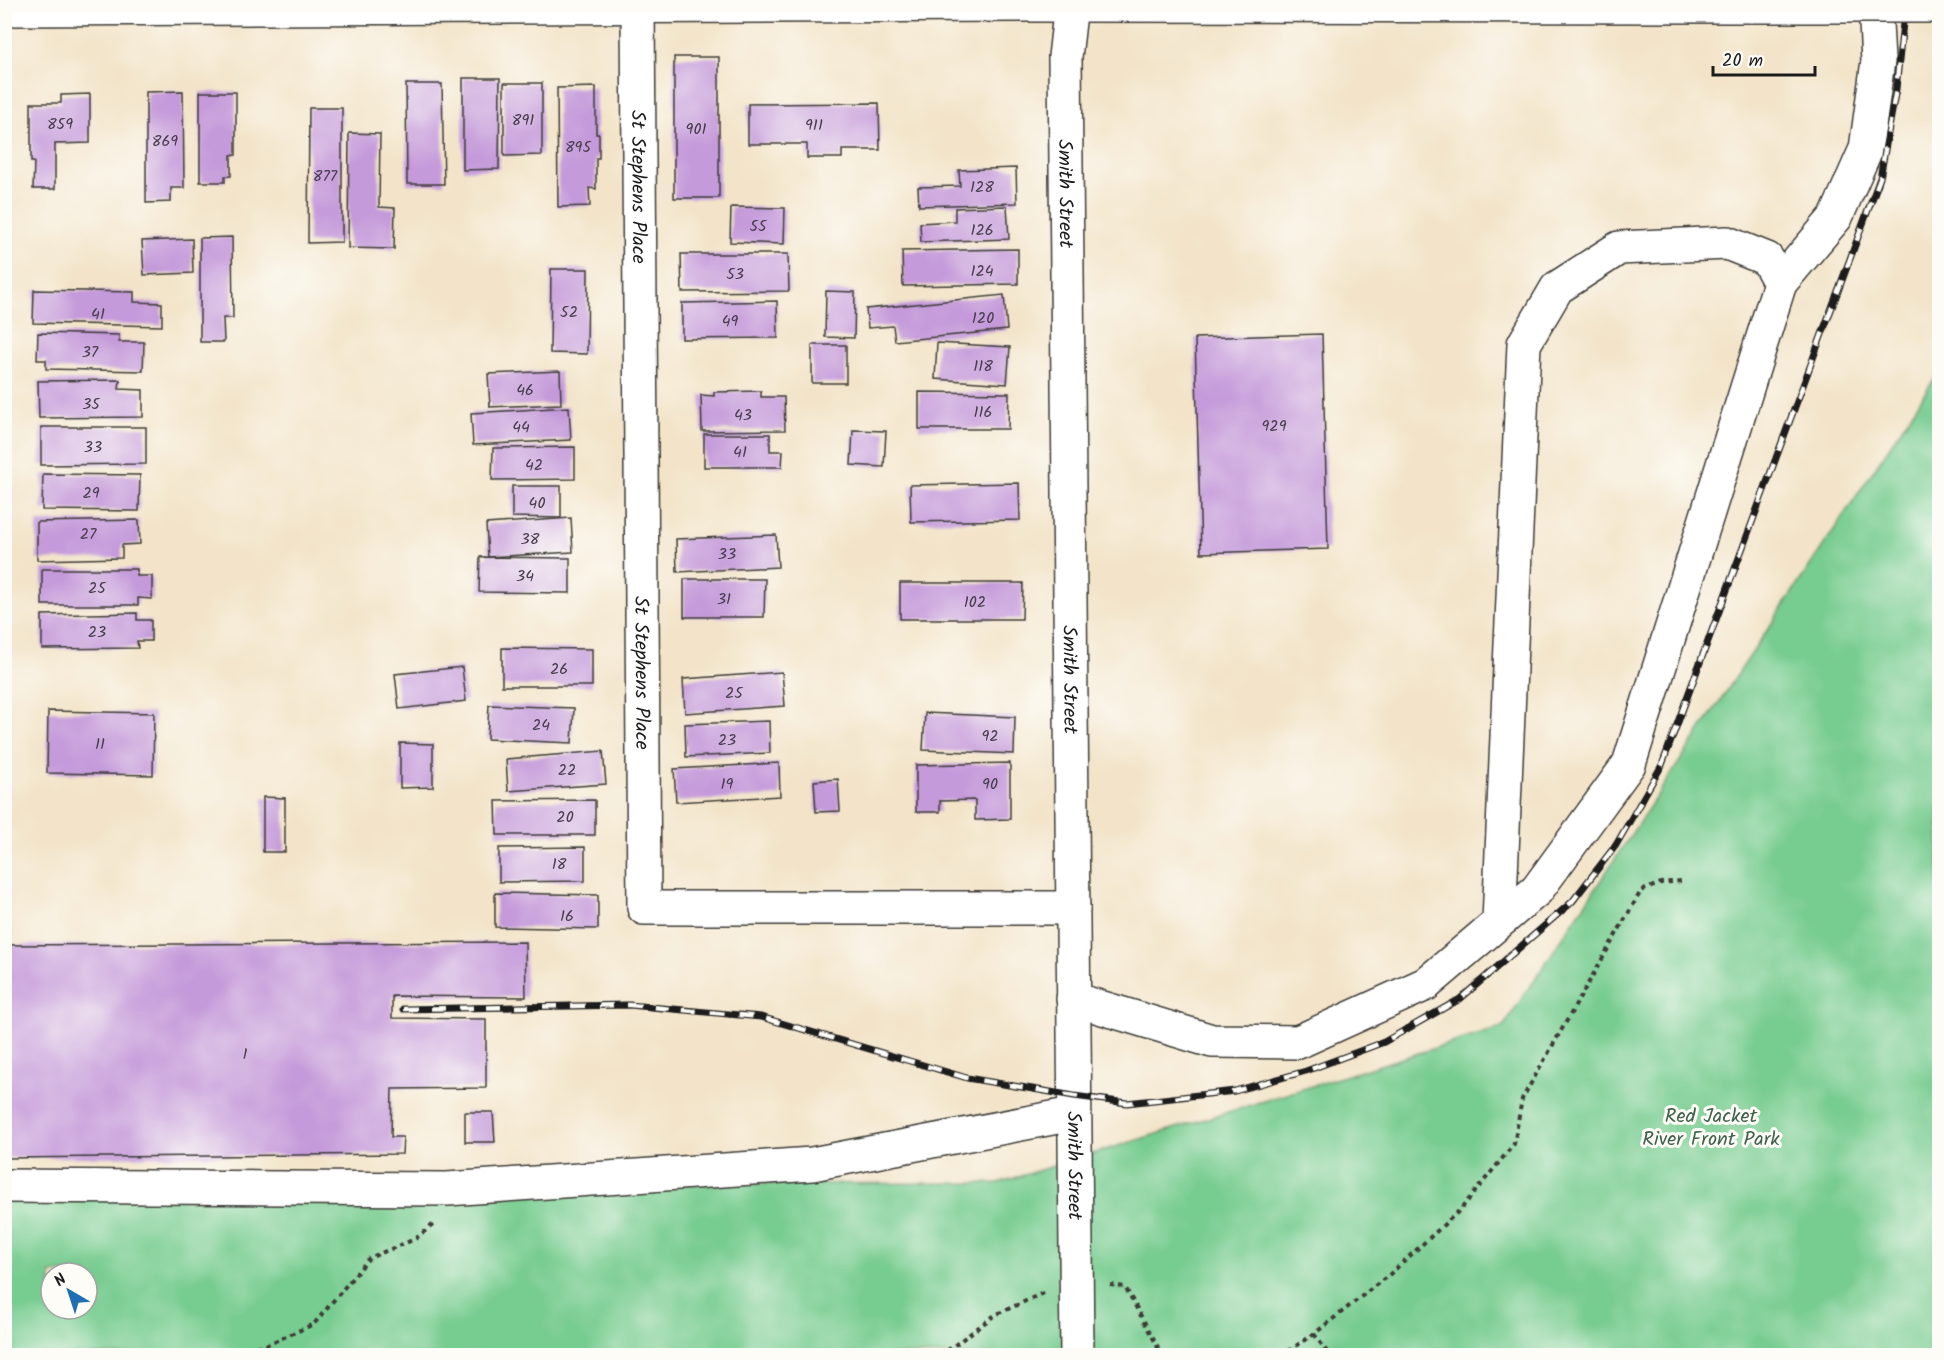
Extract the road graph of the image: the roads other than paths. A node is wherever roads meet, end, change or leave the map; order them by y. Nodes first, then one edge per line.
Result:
1 (1875, 4) edge
2 (1071, 5) edge
3 (1940, 6) edge
4 (248, 7) edge
5 (638, 7) junction
6 (4, 9) edge
7 (1780, 284) junction
8 (1073, 908) junction
9 (1499, 922) junction
10 (1074, 999) junction
11 (1073, 1114) junction
12 (4, 1186) edge
13 (1077, 1356) edge

1 - 7 street
2 - 3 street, bridge
2 - 5 street
2 - 8 street, Smith Street
4 - 5 street
4 - 6 street
5 - 8 street, St Stephens Place
7 - 9 street
7 - 9 street
8 - 10 street, Smith Street
9 - 10 street
10 - 11 street, Smith Street
11 - 12 street
11 - 13 street, Smith Street

